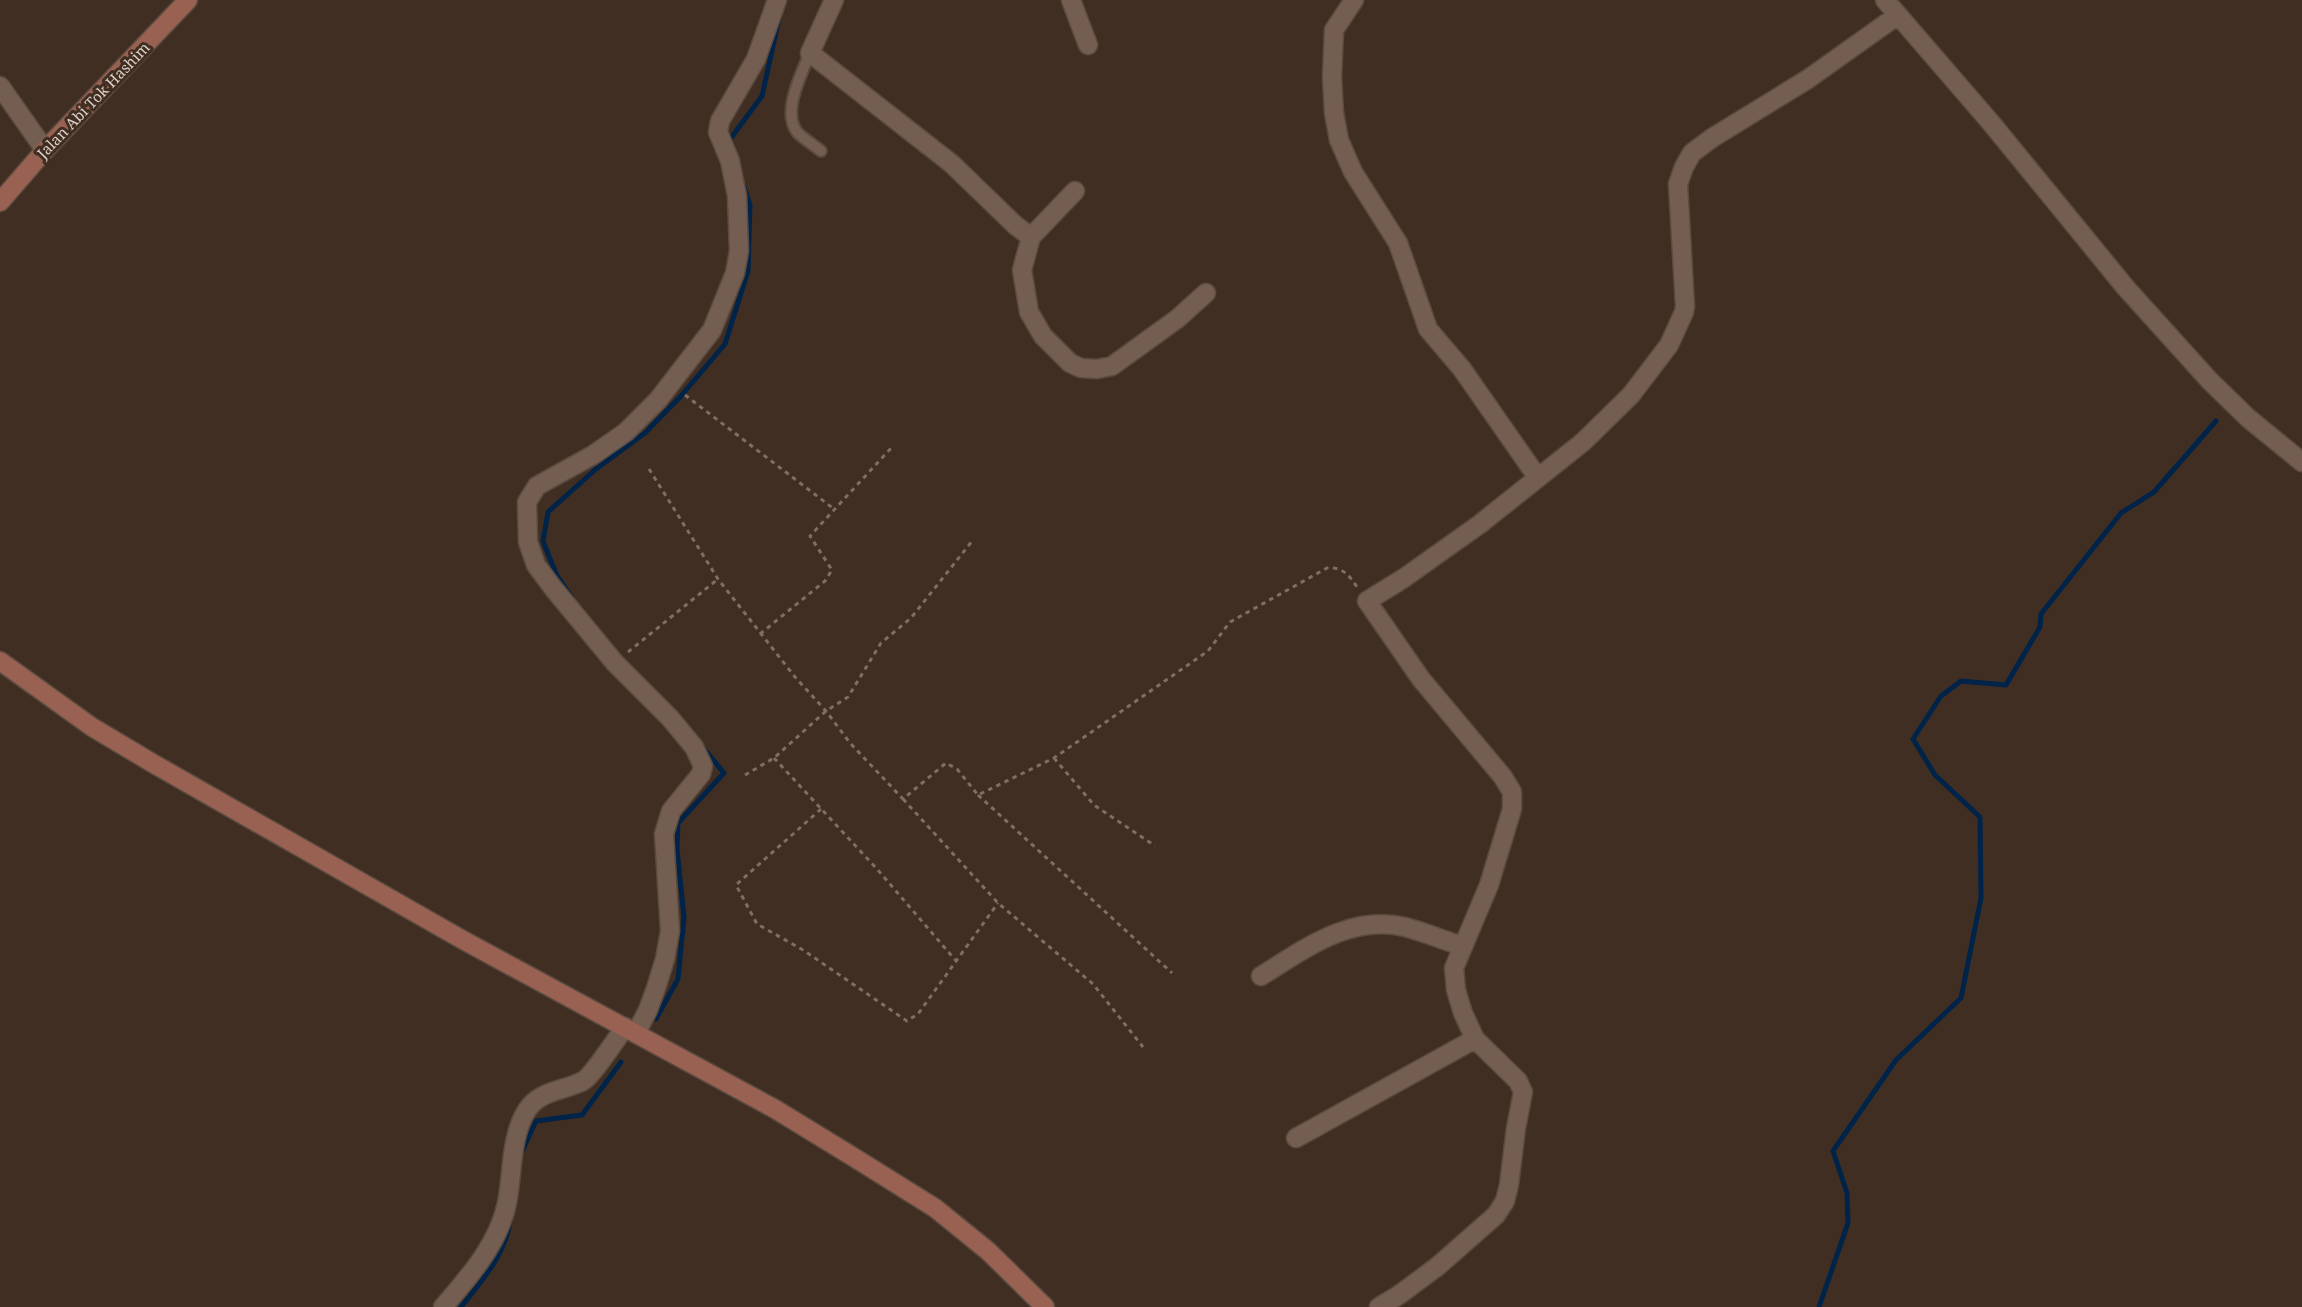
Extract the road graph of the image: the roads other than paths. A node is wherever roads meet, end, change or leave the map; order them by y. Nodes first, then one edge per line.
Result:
1 (188, 0) edge
2 (777, 0) edge
3 (834, 0) edge
4 (1071, 0) edge
5 (1354, 0) edge
6 (1885, 0) edge
7 (1898, 15) junction
8 (1088, 45) dead end
9 (810, 53) junction
10 (0, 86) edge
11 (45, 150) junction
12 (821, 151) dead end
13 (1075, 191) dead end
14 (0, 202) edge
15 (1031, 237) junction
16 (1206, 293) dead end
17 (2302, 462) edge
18 (1538, 478) junction
19 (0, 661) edge
20 (1462, 946) junction
21 (1261, 976) dead end
22 (630, 1030) junction
23 (1475, 1039) junction
24 (1296, 1138) dead end
25 (443, 1307) edge
26 (1045, 1307) edge
27 (1379, 1307) edge

1 - 11 street, Jalan Abi Tok Hashim
2 - 22 street
3 - 9 street
4 - 8 street
5 - 18 street
6 - 7 street
7 - 17 street
7 - 18 street
9 - 12 lane
9 - 15 street
10 - 11 street
11 - 14 street, Jalan Abi Tok Hashim
13 - 15 street
15 - 16 street
18 - 20 street
19 - 22 street
20 - 21 street
20 - 23 street
22 - 25 street
22 - 26 street
23 - 24 street
23 - 27 street

